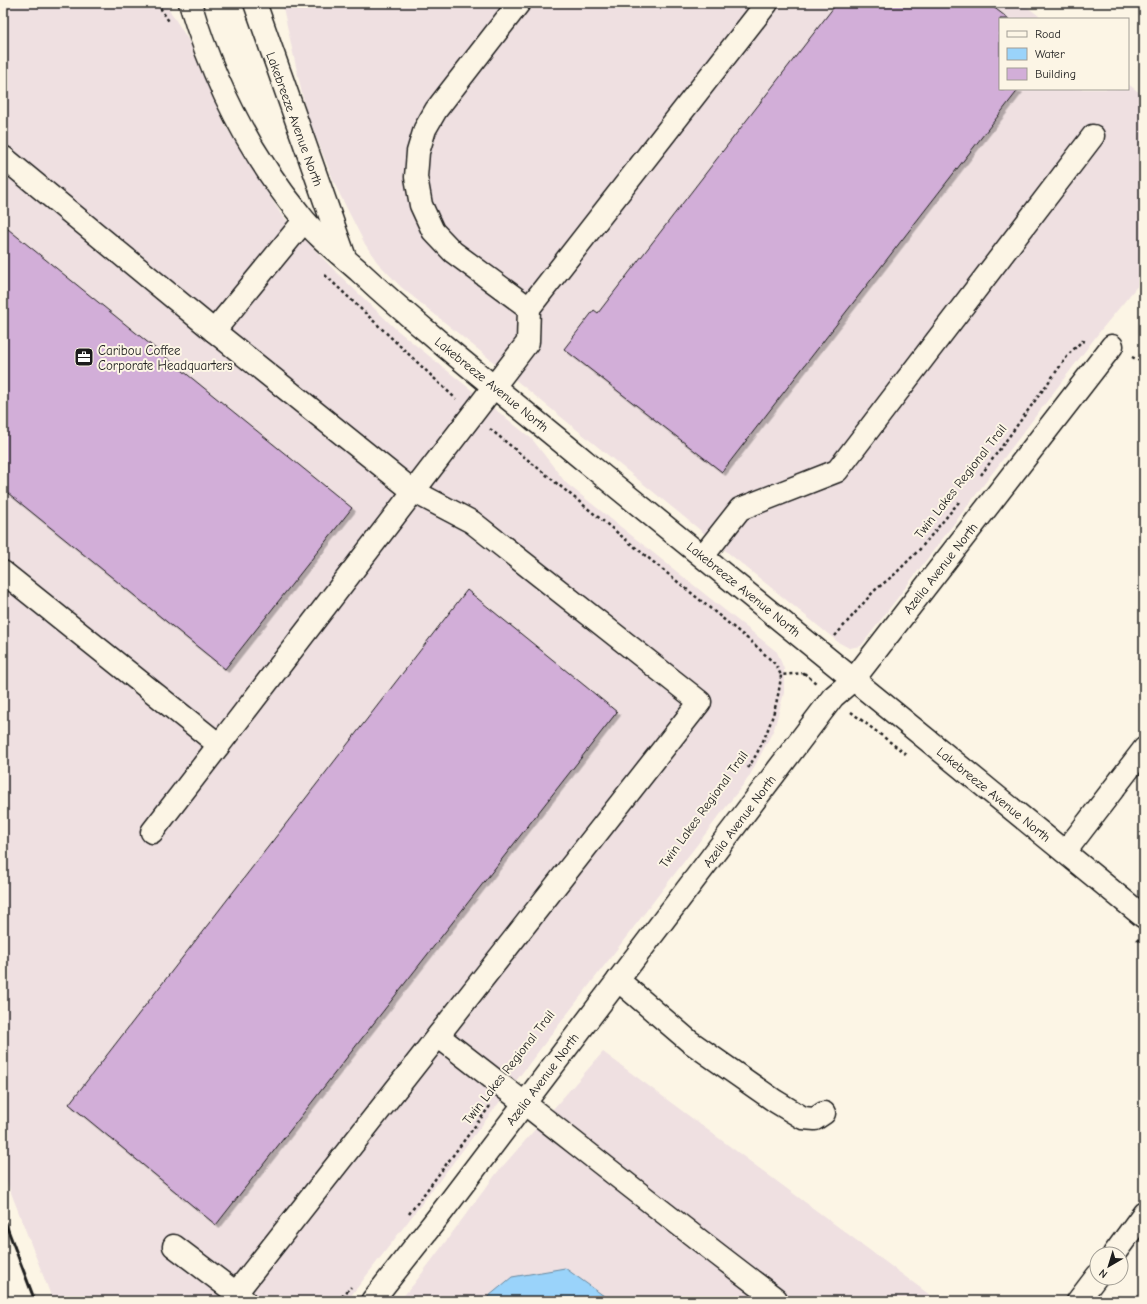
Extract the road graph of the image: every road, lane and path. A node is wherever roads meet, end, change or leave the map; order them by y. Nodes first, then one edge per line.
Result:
1 (190, 3) edge
2 (255, 3) edge
3 (519, 3) edge
4 (767, 3) edge
5 (1093, 136) dead end
6 (3, 157) edge
7 (304, 220) junction
8 (345, 258) junction
9 (529, 308) junction
10 (214, 331) junction
11 (1112, 346) junction
12 (1144, 363) edge
13 (493, 386) junction
14 (978, 478) dead end
15 (414, 491) junction
16 (961, 501) dead end
17 (703, 556) junction
18 (3, 572) edge
19 (822, 652) junction
20 (854, 679) junction
21 (219, 745) junction
22 (1144, 749) edge
23 (746, 771) dead end
24 (152, 832) dead end
25 (1065, 852) junction
26 (1144, 917) edge
27 (618, 980) junction
28 (438, 1036) junction
29 (505, 1088) junction
30 (524, 1102) junction
31 (824, 1113) dead end
32 (1144, 1213) edge
33 (404, 1220) dead end
34 (174, 1246) dead end
35 (1120, 1246) edge
36 (352, 1286) dead end
37 (1089, 1286) edge
38 (240, 1297) edge
39 (777, 1300) edge
40 (338, 1301) edge
41 (372, 1301) edge
42 (1078, 1301) edge

1 - 7 street, Lakebreeze Avenue North
2 - 8 street, Lakebreeze Avenue North
3 - 9 street
4 - 9 street
5 - 17 street
6 - 10 street
7 - 8 street, Lakebreeze Avenue North
7 - 10 street
8 - 13 street, Lakebreeze Avenue North
9 - 13 street
10 - 15 street
11 - 12 path, Twin Lakes Regional Trail
11 - 14 path, Twin Lakes Regional Trail
11 - 20 street, Azelia Avenue North
13 - 15 street
13 - 17 street, Lakebreeze Avenue North
15 - 21 street
15 - 28 street
16 - 19 path, Twin Lakes Regional Trail
17 - 19 street, Lakebreeze Avenue North
18 - 21 street
19 - 20 street, Lakebreeze Avenue North
19 - 23 path, Twin Lakes Regional Trail
20 - 25 street, Lakebreeze Avenue North
20 - 27 street, Azelia Avenue North
21 - 24 street
22 - 25 street
25 - 26 street, Lakebreeze Avenue North
27 - 30 street, Azelia Avenue North
27 - 31 street
28 - 29 street
28 - 38 street
29 - 30 street
29 - 33 path, Twin Lakes Regional Trail
30 - 39 street
30 - 41 street, Azelia Avenue North
32 - 35 street
34 - 38 street
36 - 40 path
37 - 42 street

